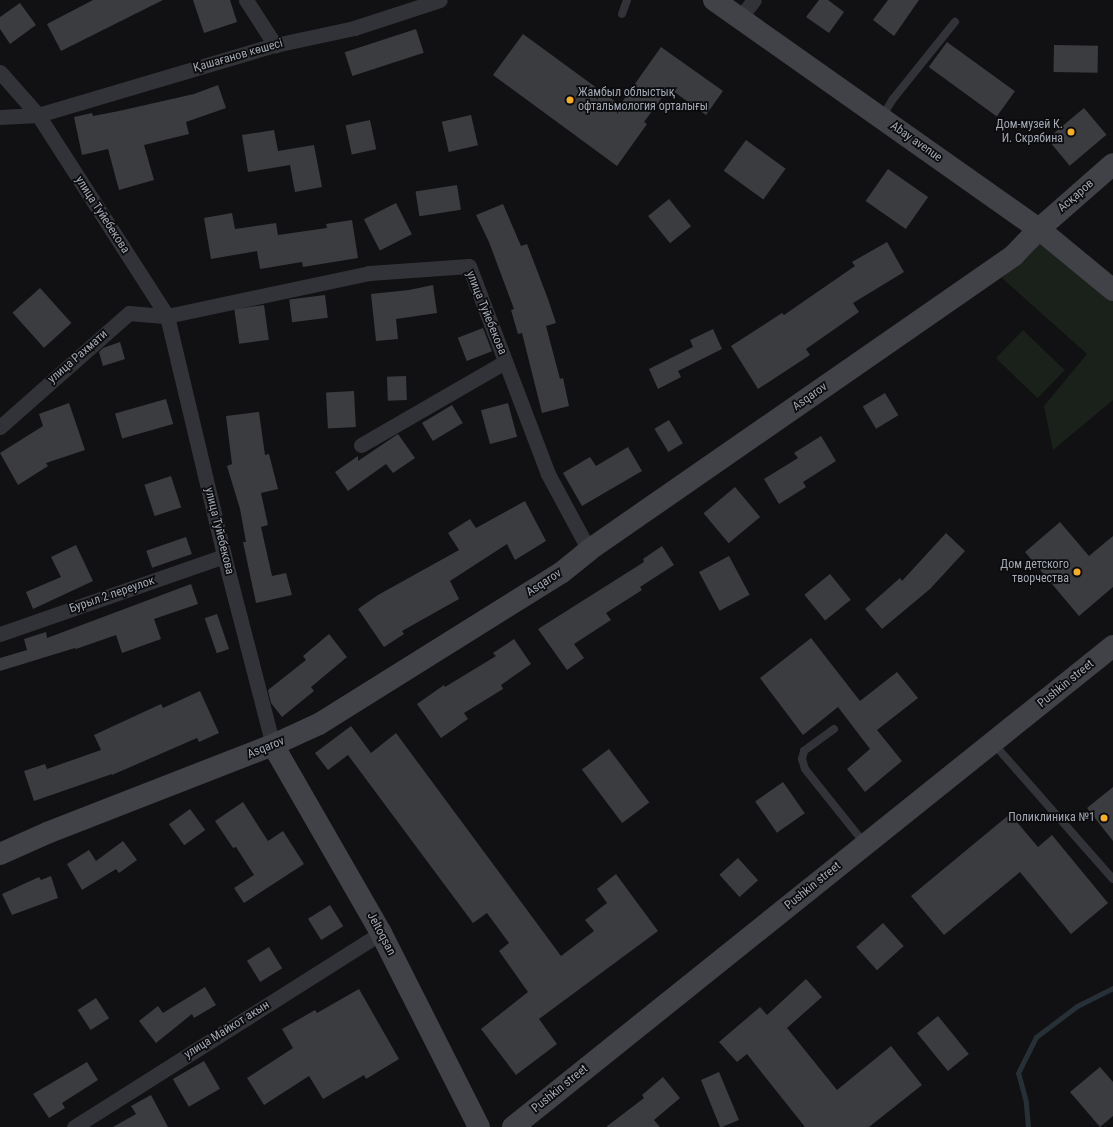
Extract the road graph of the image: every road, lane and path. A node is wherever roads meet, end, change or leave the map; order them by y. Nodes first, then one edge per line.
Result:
1 (246, 0) edge
2 (440, 0) edge
3 (627, 0) edge
4 (714, 0) edge
5 (754, 0) edge
6 (622, 14) dead end
7 (740, 19) junction
8 (955, 22) dead end
9 (275, 45) junction
10 (0, 72) edge
11 (38, 115) junction
12 (0, 117) edge
13 (882, 118) junction
14 (1113, 164) edge
15 (1039, 228) junction
16 (1113, 290) edge
17 (167, 316) junction
18 (505, 362) junction
19 (0, 428) edge
20 (361, 445) dead end
21 (589, 550) junction
22 (224, 556) junction
23 (0, 634) edge
24 (1113, 646) edge
25 (834, 729) dead end
26 (992, 743) junction
27 (274, 745) junction
28 (865, 844) junction
29 (0, 854) edge
30 (1113, 879) edge
31 (381, 934) junction
32 (74, 1127) edge
33 (479, 1127) edge
34 (513, 1127) edge

1 - 9 street
2 - 9 street, Қашағанов көшесі
3 - 6 lane
4 - 7 main road, Abay avenue
5 - 7 street
7 - 13 main road, Abay avenue
8 - 13 lane
9 - 11 street, Қашағанов көшесі
10 - 11 street, улица Туйебекова
11 - 12 street, Қашағанов көшесі
11 - 17 street, улица Туйебекова
13 - 15 main road, Abay avenue
14 - 15 main road, Асқаров
15 - 16 main road, Abay avenue
15 - 21 main road, Asqarov
17 - 18 street, улица Туйебекова
17 - 19 street, улица Рахмати
17 - 22 street, улица Туйебекова
18 - 20 street
18 - 21 street, улица Туйебекова
21 - 27 main road, Asqarov
22 - 23 street, Бурыл 2 переулок
22 - 27 street, улица Туйебекова
24 - 26 main road, Pushkin street
25 - 28 lane
26 - 28 main road, Pushkin street
26 - 30 lane
27 - 29 main road, Asqarov
27 - 31 main road, Jeltoqsan
28 - 34 main road, Pushkin street
31 - 32 street, улица Майкот акын
31 - 33 main road, Jeltoqsan

